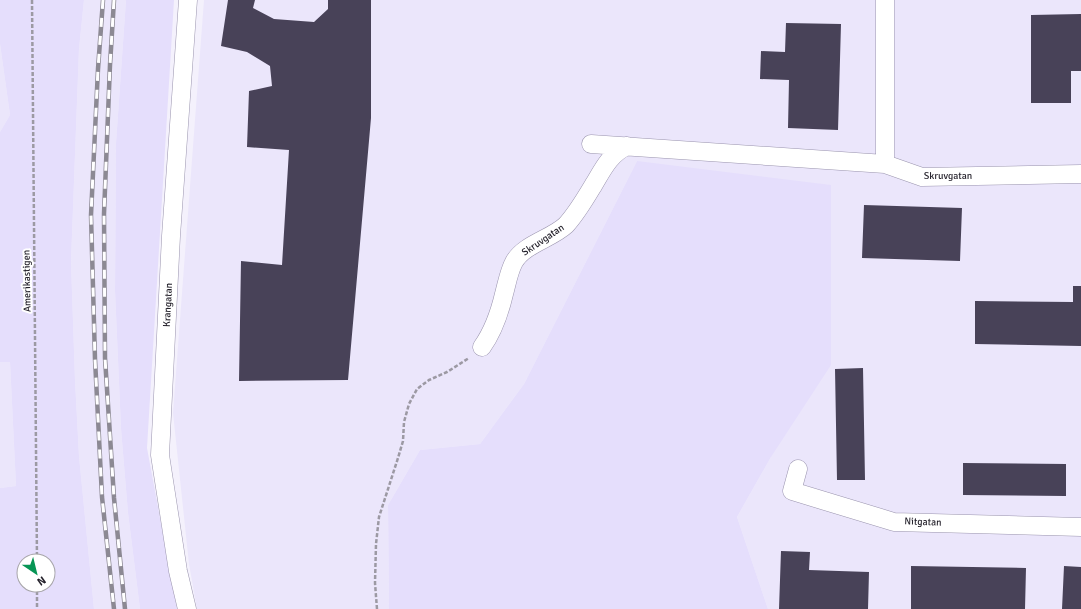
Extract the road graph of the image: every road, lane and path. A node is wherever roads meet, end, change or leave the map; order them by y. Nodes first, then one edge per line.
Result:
1 (32, 0) edge
2 (188, 0) edge
3 (884, 0) edge
4 (591, 144) dead end
5 (627, 146) junction
6 (885, 164) junction
7 (1081, 174) edge
8 (482, 347) joint
9 (798, 469) dead end
10 (1081, 527) edge
11 (37, 553) edge
12 (37, 593) edge
13 (38, 609) edge
14 (187, 609) edge
15 (377, 609) edge

1 - 11 path, Amerikastigen
2 - 14 street, Krangatan
3 - 6 street
4 - 5 street, Skruvgatan
5 - 6 street, Skruvgatan
5 - 8 street, Skruvgatan
6 - 7 street, Skruvgatan
8 - 15 path
9 - 10 street, Nitgatan
12 - 13 path

